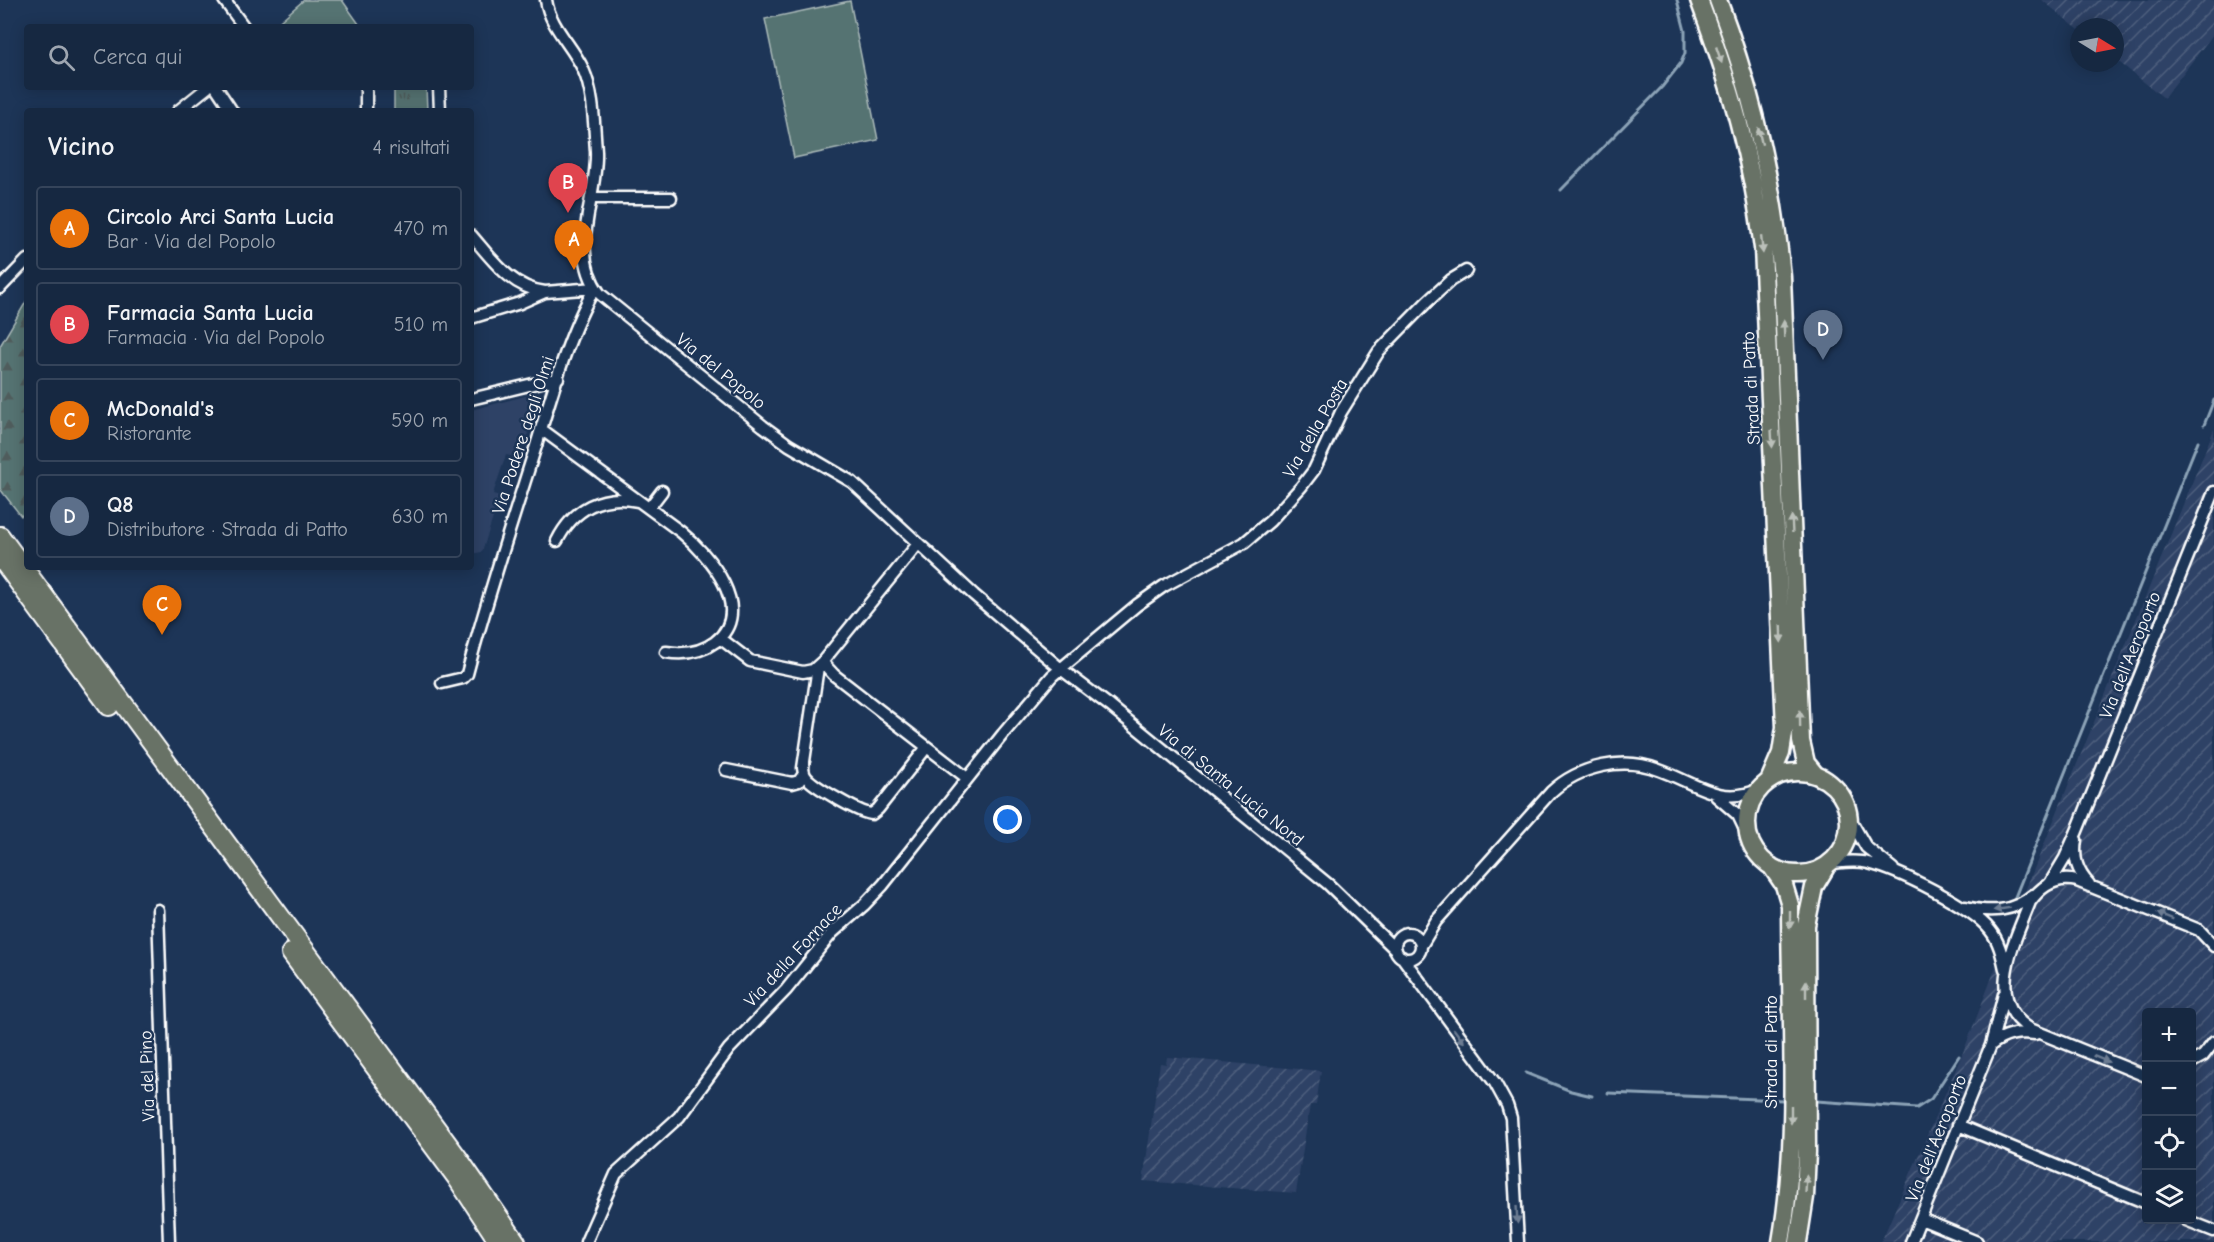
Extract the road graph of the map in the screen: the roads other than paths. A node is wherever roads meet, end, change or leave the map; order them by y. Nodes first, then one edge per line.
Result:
1 (224, 0) edge
2 (546, 0) edge
3 (1699, 0) edge
4 (1718, 0) edge
5 (242, 24) edge
6 (204, 90) edge
7 (218, 90) edge
8 (366, 90) edge
9 (439, 90) edge
10 (182, 108) edge
11 (230, 108) edge
12 (366, 108) edge
13 (440, 108) edge
14 (591, 198) junction
15 (671, 198) dead end
16 (474, 238) edge
17 (24, 263) edge
18 (1466, 271) dead end
19 (0, 288) edge
20 (595, 288) junction
21 (545, 292) junction
22 (474, 317) edge
23 (558, 378) junction
24 (474, 398) edge
25 (541, 429) junction
26 (662, 491) dead end
27 (2214, 492) edge
28 (645, 505) junction
29 (0, 536) edge
30 (557, 541) dead end
31 (918, 544) junction
32 (0, 557) edge
33 (24, 569) edge
34 (25, 570) edge
35 (720, 638) junction
36 (666, 652) dead end
37 (820, 665) junction
38 (1061, 669) junction
39 (442, 683) dead end
40 (927, 747) junction
41 (726, 770) dead end
42 (804, 774) junction
43 (1815, 774) junction
44 (967, 778) junction
45 (1764, 785) junction
46 (1708, 791) junction
47 (1850, 819) junction
48 (2077, 831) junction
49 (1750, 840) junction
50 (1828, 865) junction
51 (1771, 866) junction
52 (1900, 875) junction
53 (2050, 882) junction
54 (2091, 886) junction
55 (2036, 893) junction
56 (1963, 906) junction
57 (158, 910) dead end
58 (1436, 921) junction
59 (1377, 930) junction
60 (1408, 933) junction
61 (1421, 946) junction
62 (2214, 946) edge
63 (1399, 953) junction
64 (2006, 969) junction
65 (2005, 991) junction
66 (2041, 1034) junction
67 (2214, 1042) edge
68 (1991, 1045) junction
69 (2209, 1054) edge
70 (2142, 1074) edge
71 (1958, 1125) junction
72 (2142, 1201) edge
73 (1921, 1219) junction
74 (2196, 1224) edge
75 (2214, 1231) edge
76 (169, 1242) edge
77 (499, 1242) edge
78 (516, 1242) edge
79 (586, 1242) edge
80 (1518, 1242) edge
81 (1781, 1242) edge
82 (1798, 1242) edge
83 (1911, 1242) edge
84 (1977, 1242) edge

1 - 5 street
2 - 14 street, Via del Popolo
3 -> 45 main road, Strada di Patto
43 -> 4 main road, Strada di Patto
6 - 10 street
7 - 11 street
8 - 12 street
9 - 13 street
14 - 15 street
14 - 20 street, Via del Popolo
16 - 21 street
17 - 19 street
18 - 38 street, Via della Posta
20 - 21 street
20 - 23 street, Via Podere degli Olmi
20 - 31 street, Via del Popolo
21 - 22 street
23 - 24 street
23 - 25 street, Via Podere degli Olmi
25 - 28 street
25 - 39 street, Via Podere degli Olmi
26 - 28 street
27 - 48 street, Via dell'Aeroporto
28 - 30 street
28 - 35 street
29 - 33 highway
31 - 37 street
31 - 38 street, Via del Popolo
32 - 77 highway
34 - 78 highway
35 - 36 street
35 - 37 street
37 - 40 street
37 - 42 street
38 - 44 street, Via della Fornace
38 - 59 street, Via di Santa Lucia Nord
40 - 42 street
40 - 44 street
41 - 42 street
43 - 45 main road
43 - 47 main road
44 - 79 street, Via della Fornace
45 - 46 street
45 - 49 main road
46 - 49 street
46 - 58 street
47 - 50 main road
47 - 52 street
48 - 53 street, Via dell'Aeroporto
48 - 54 street, Via dell'Aeroporto
49 - 51 main road
50 - 51 main road
50 - 52 street
82 -> 50 main road, Strada di Patto
51 -> 81 main road, Strada di Patto
52 - 56 street
53 - 54 street
53 - 55 street
62 -> 54 street
55 -> 56 street
55 - 64 street
56 - 64 street
57 - 76 street, Via del Pino
58 - 60 street
58 - 61 street
59 - 60 street
59 - 63 street, Via di Santa Lucia Nord
60 - 61 street
60 - 63 street
61 - 63 street
63 -> 80 street, Via di Santa Lucia Nord
64 - 65 street, Via dell'Aeroporto
65 - 66 street
65 - 68 street, Via dell'Aeroporto
66 - 68 street
66 -> 70 street
67 - 69 street
68 - 71 street, Via dell'Aeroporto
71 - 72 street
71 - 73 street, Via dell'Aeroporto
73 - 83 street, Via dell'Aeroporto
73 - 84 street
74 - 75 street

